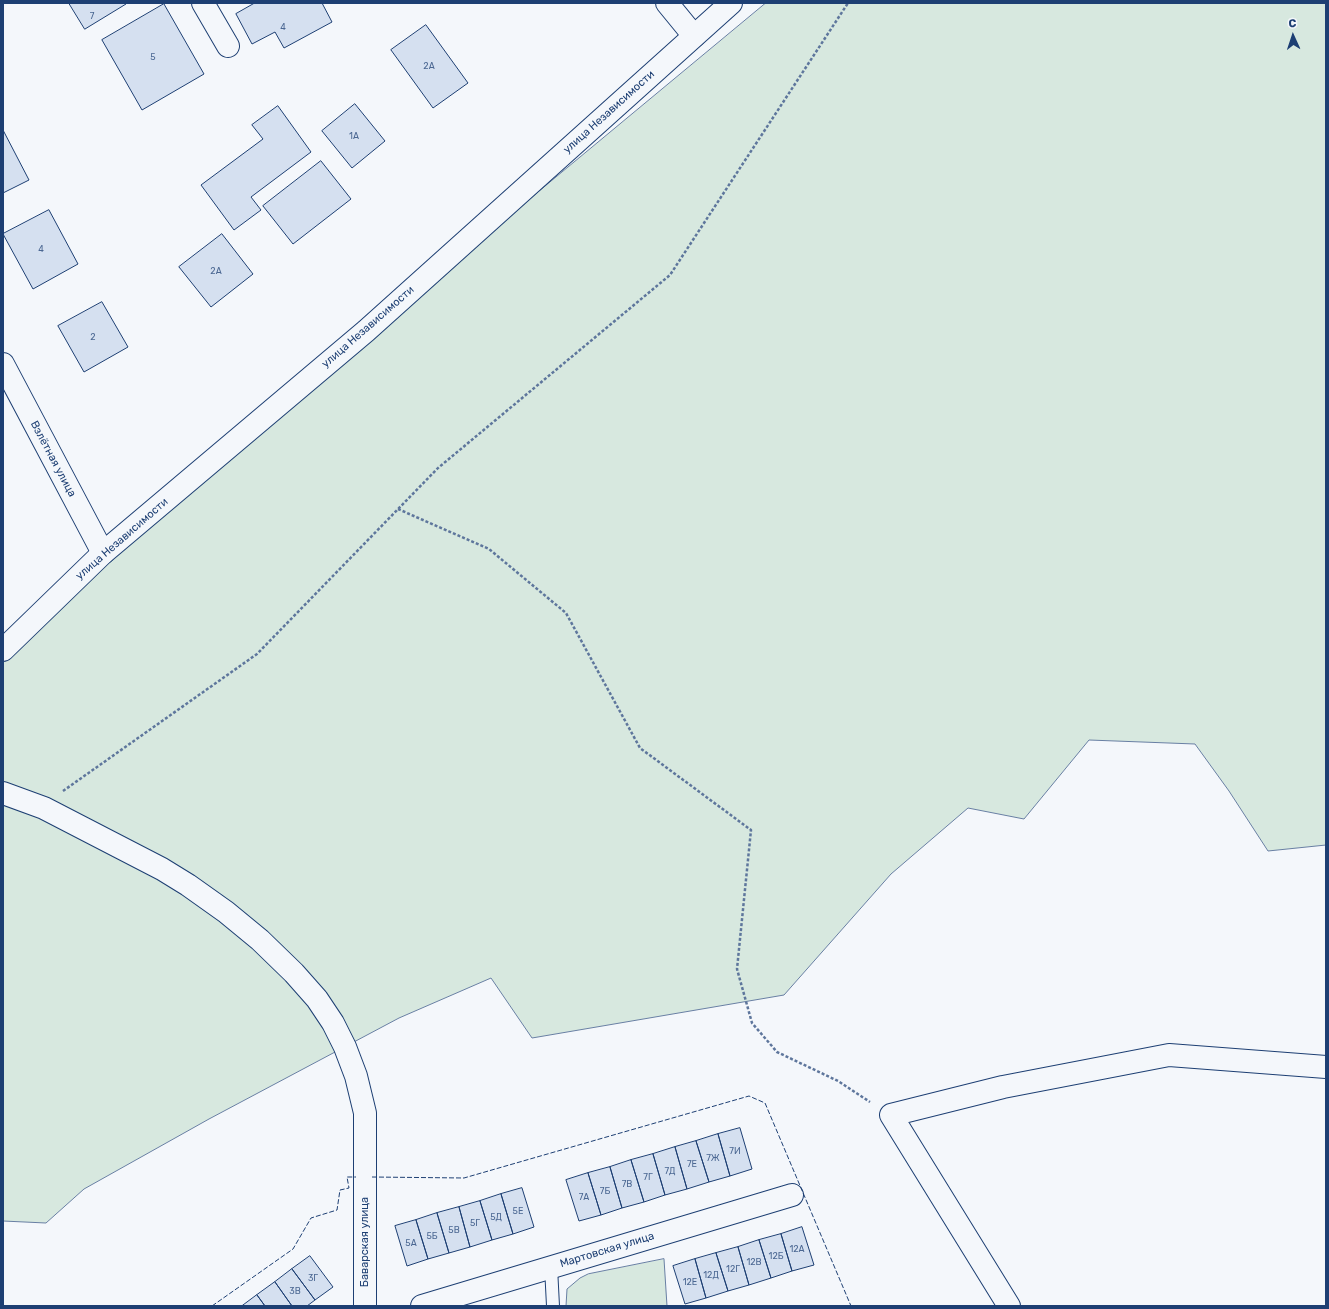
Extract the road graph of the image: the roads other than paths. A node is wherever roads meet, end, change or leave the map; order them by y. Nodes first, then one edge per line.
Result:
1 (203, 3) edge
2 (667, 3) edge
3 (731, 3) edge
4 (694, 36) junction
5 (228, 46) dead end
6 (3, 364) edge
7 (103, 553) junction
8 (3, 650) edge
9 (3, 793) edge
10 (1326, 1067) edge
11 (792, 1195) dead end
12 (551, 1267) junction
13 (365, 1306) edge
14 (422, 1306) edge
15 (553, 1306) edge
16 (1009, 1306) edge

1 - 5 street
2 - 4 street
3 - 4 street, улица Независимости
4 - 7 street, улица Независимости
6 - 7 street, Взлётная улица
7 - 8 street, улица Независимости
9 - 13 street, Баварская улица
10 - 16 street
11 - 12 street, Мартовская улица
12 - 14 street, Мартовская улица
12 - 15 lane

